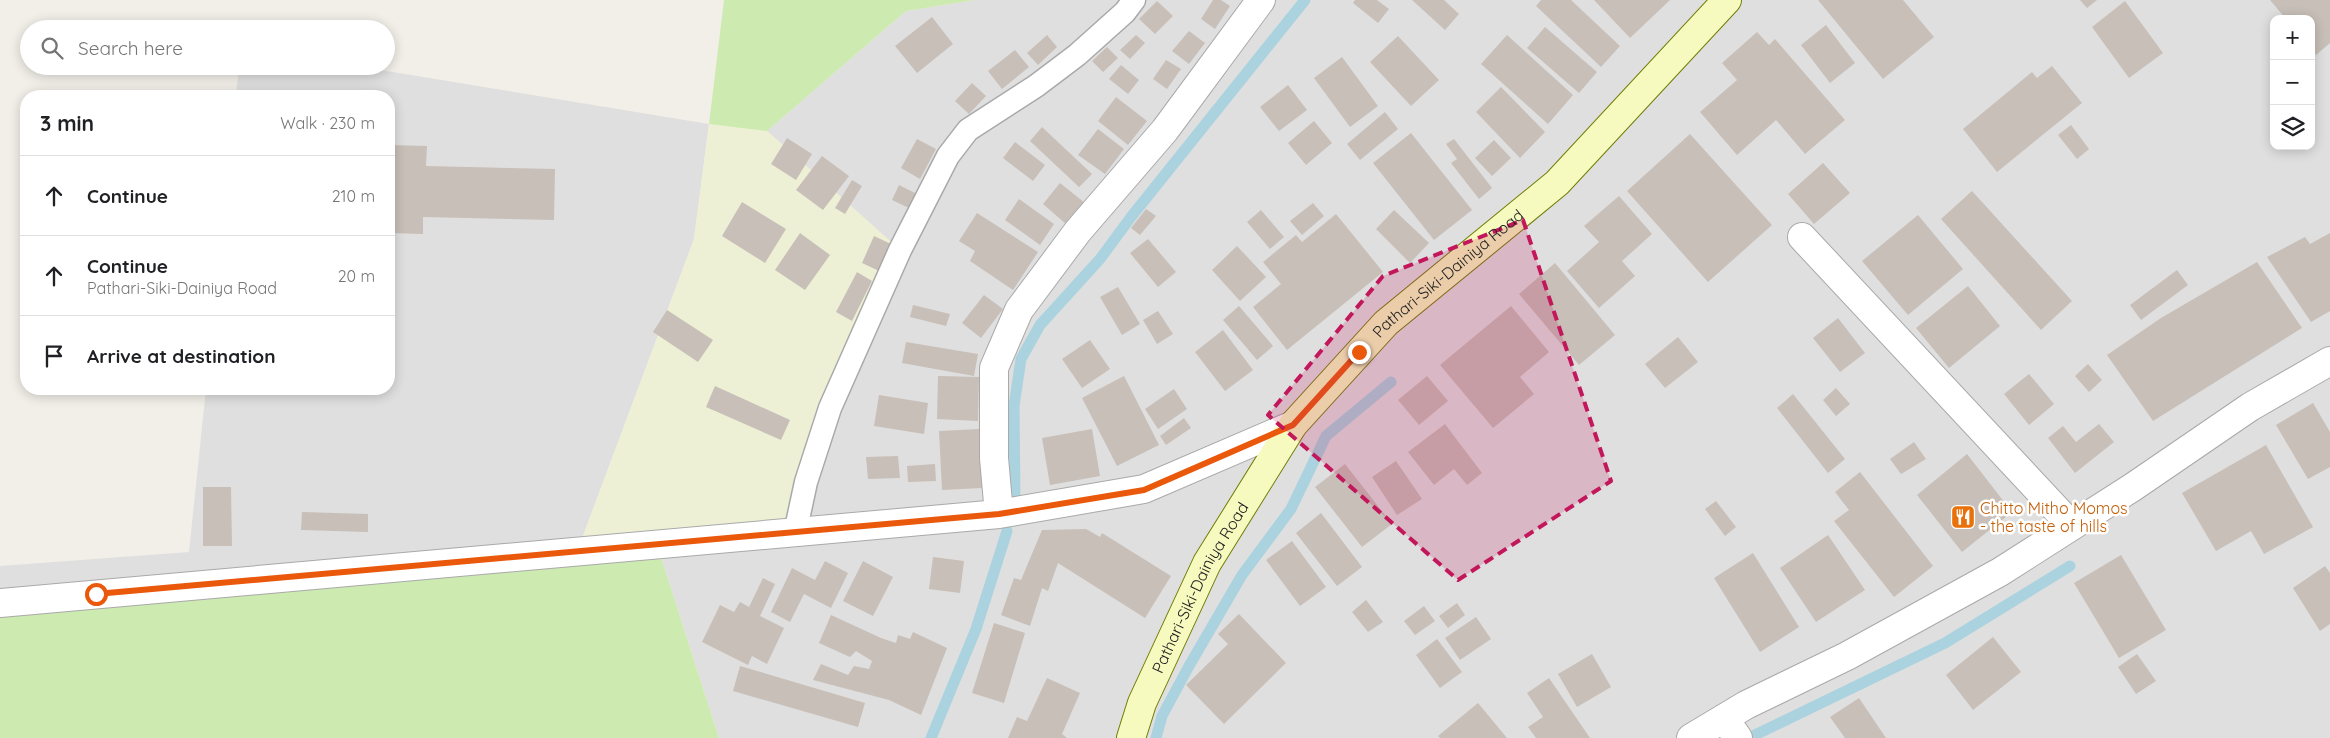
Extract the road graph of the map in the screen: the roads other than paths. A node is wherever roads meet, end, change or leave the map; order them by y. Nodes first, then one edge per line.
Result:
1 (1134, 0) edge
2 (1261, 0) edge
3 (1727, 0) edge
4 (1802, 237) dead end
5 (2330, 361) edge
6 (1293, 425) junction
7 (999, 514) junction
8 (2072, 526) junction
9 (795, 533) junction
10 (0, 603) edge
11 (1731, 728) edge
12 (1131, 738) edge
13 (1691, 738) edge

1 - 9 lane
2 - 7 street
3 - 6 main road, Pathari-Siki-Dainiya Road
4 - 8 street
5 - 8 street
6 - 7 street
6 - 12 main road, Pathari-Siki-Dainiya Road
7 - 9 street
8 - 11 street
9 - 10 street
11 - 13 street

